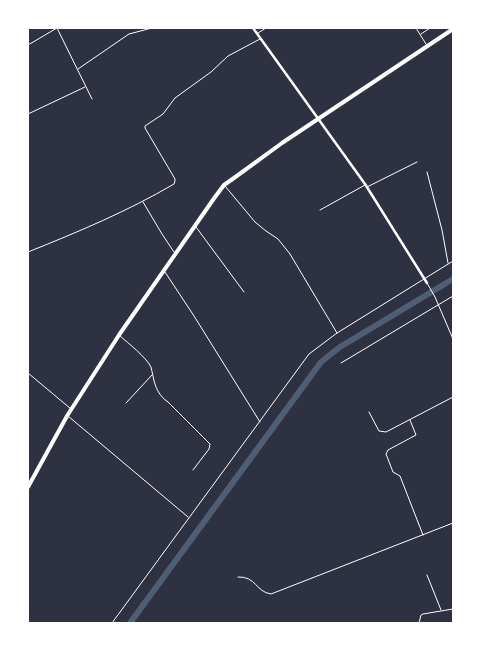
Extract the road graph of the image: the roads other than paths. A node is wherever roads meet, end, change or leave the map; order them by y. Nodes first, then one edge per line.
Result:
1 (57, 28) edge
2 (152, 28) edge
3 (253, 28) edge
4 (266, 28) edge
5 (416, 28) edge
6 (430, 28) edge
7 (453, 29) edge
8 (257, 33) junction
9 (420, 35) junction
10 (261, 38) junction
11 (28, 45) edge
12 (427, 46) junction
13 (78, 69) junction
14 (86, 86) junction
15 (92, 99) dead end
16 (28, 114) edge
17 (318, 119) junction
18 (417, 162) dead end
19 (426, 172) dead end
20 (224, 185) junction
21 (366, 186) junction
22 (142, 202) junction
23 (320, 210) dead end
24 (196, 226) junction
25 (28, 252) edge
26 (175, 254) junction
27 (453, 261) edge
28 (448, 264) junction
29 (164, 270) junction
30 (424, 278) junction
31 (427, 283) joint
32 (244, 292) dead end
33 (453, 296) edge
34 (438, 305) junction
35 (337, 333) junction
36 (119, 336) junction
37 (453, 339) edge
38 (341, 363) dead end
39 (28, 373) edge
40 (152, 375) junction
41 (453, 397) edge
42 (126, 403) dead end
43 (72, 409) junction
44 (369, 412) dead end
45 (67, 416) junction
46 (410, 420) junction
47 (260, 422) junction
48 (193, 470) dead end
49 (28, 487) edge
50 (188, 518) junction
51 (453, 523) edge
52 (423, 535) junction
53 (427, 575) dead end
54 (238, 577) dead end
55 (453, 609) edge
56 (441, 611) junction
57 (112, 623) edge
58 (418, 623) edge

1 - 11 lane
1 - 13 lane
2 - 13 lane
3 - 8 street
4 - 8 lane
5 - 9 lane
6 - 9 lane
7 - 12 main road
8 - 10 street
9 - 12 lane
10 - 17 street
10 - 22 lane
12 - 17 main road
13 - 14 lane
14 - 15 lane
14 - 16 lane
17 - 20 main road
17 - 21 street
18 - 21 lane
19 - 28 lane
20 - 24 main road
20 - 35 lane
21 - 23 lane
21 - 30 street
22 - 25 lane
22 - 26 lane
24 - 26 main road
24 - 32 lane
26 - 29 main road
27 - 28 lane
28 - 30 lane
29 - 36 main road
29 - 47 lane
30 - 31 street
30 - 35 lane
31 - 34 lane
33 - 34 lane
34 - 37 lane
34 - 38 lane
35 - 47 lane
36 - 40 lane
36 - 43 main road
39 - 43 lane
40 - 42 lane
40 - 48 lane
41 - 46 lane
43 - 45 main road
44 - 46 lane
45 - 49 main road
45 - 50 lane
46 - 52 lane
47 - 50 lane
50 - 57 lane
51 - 52 lane
52 - 54 lane
53 - 56 lane
55 - 56 lane
56 - 58 lane

